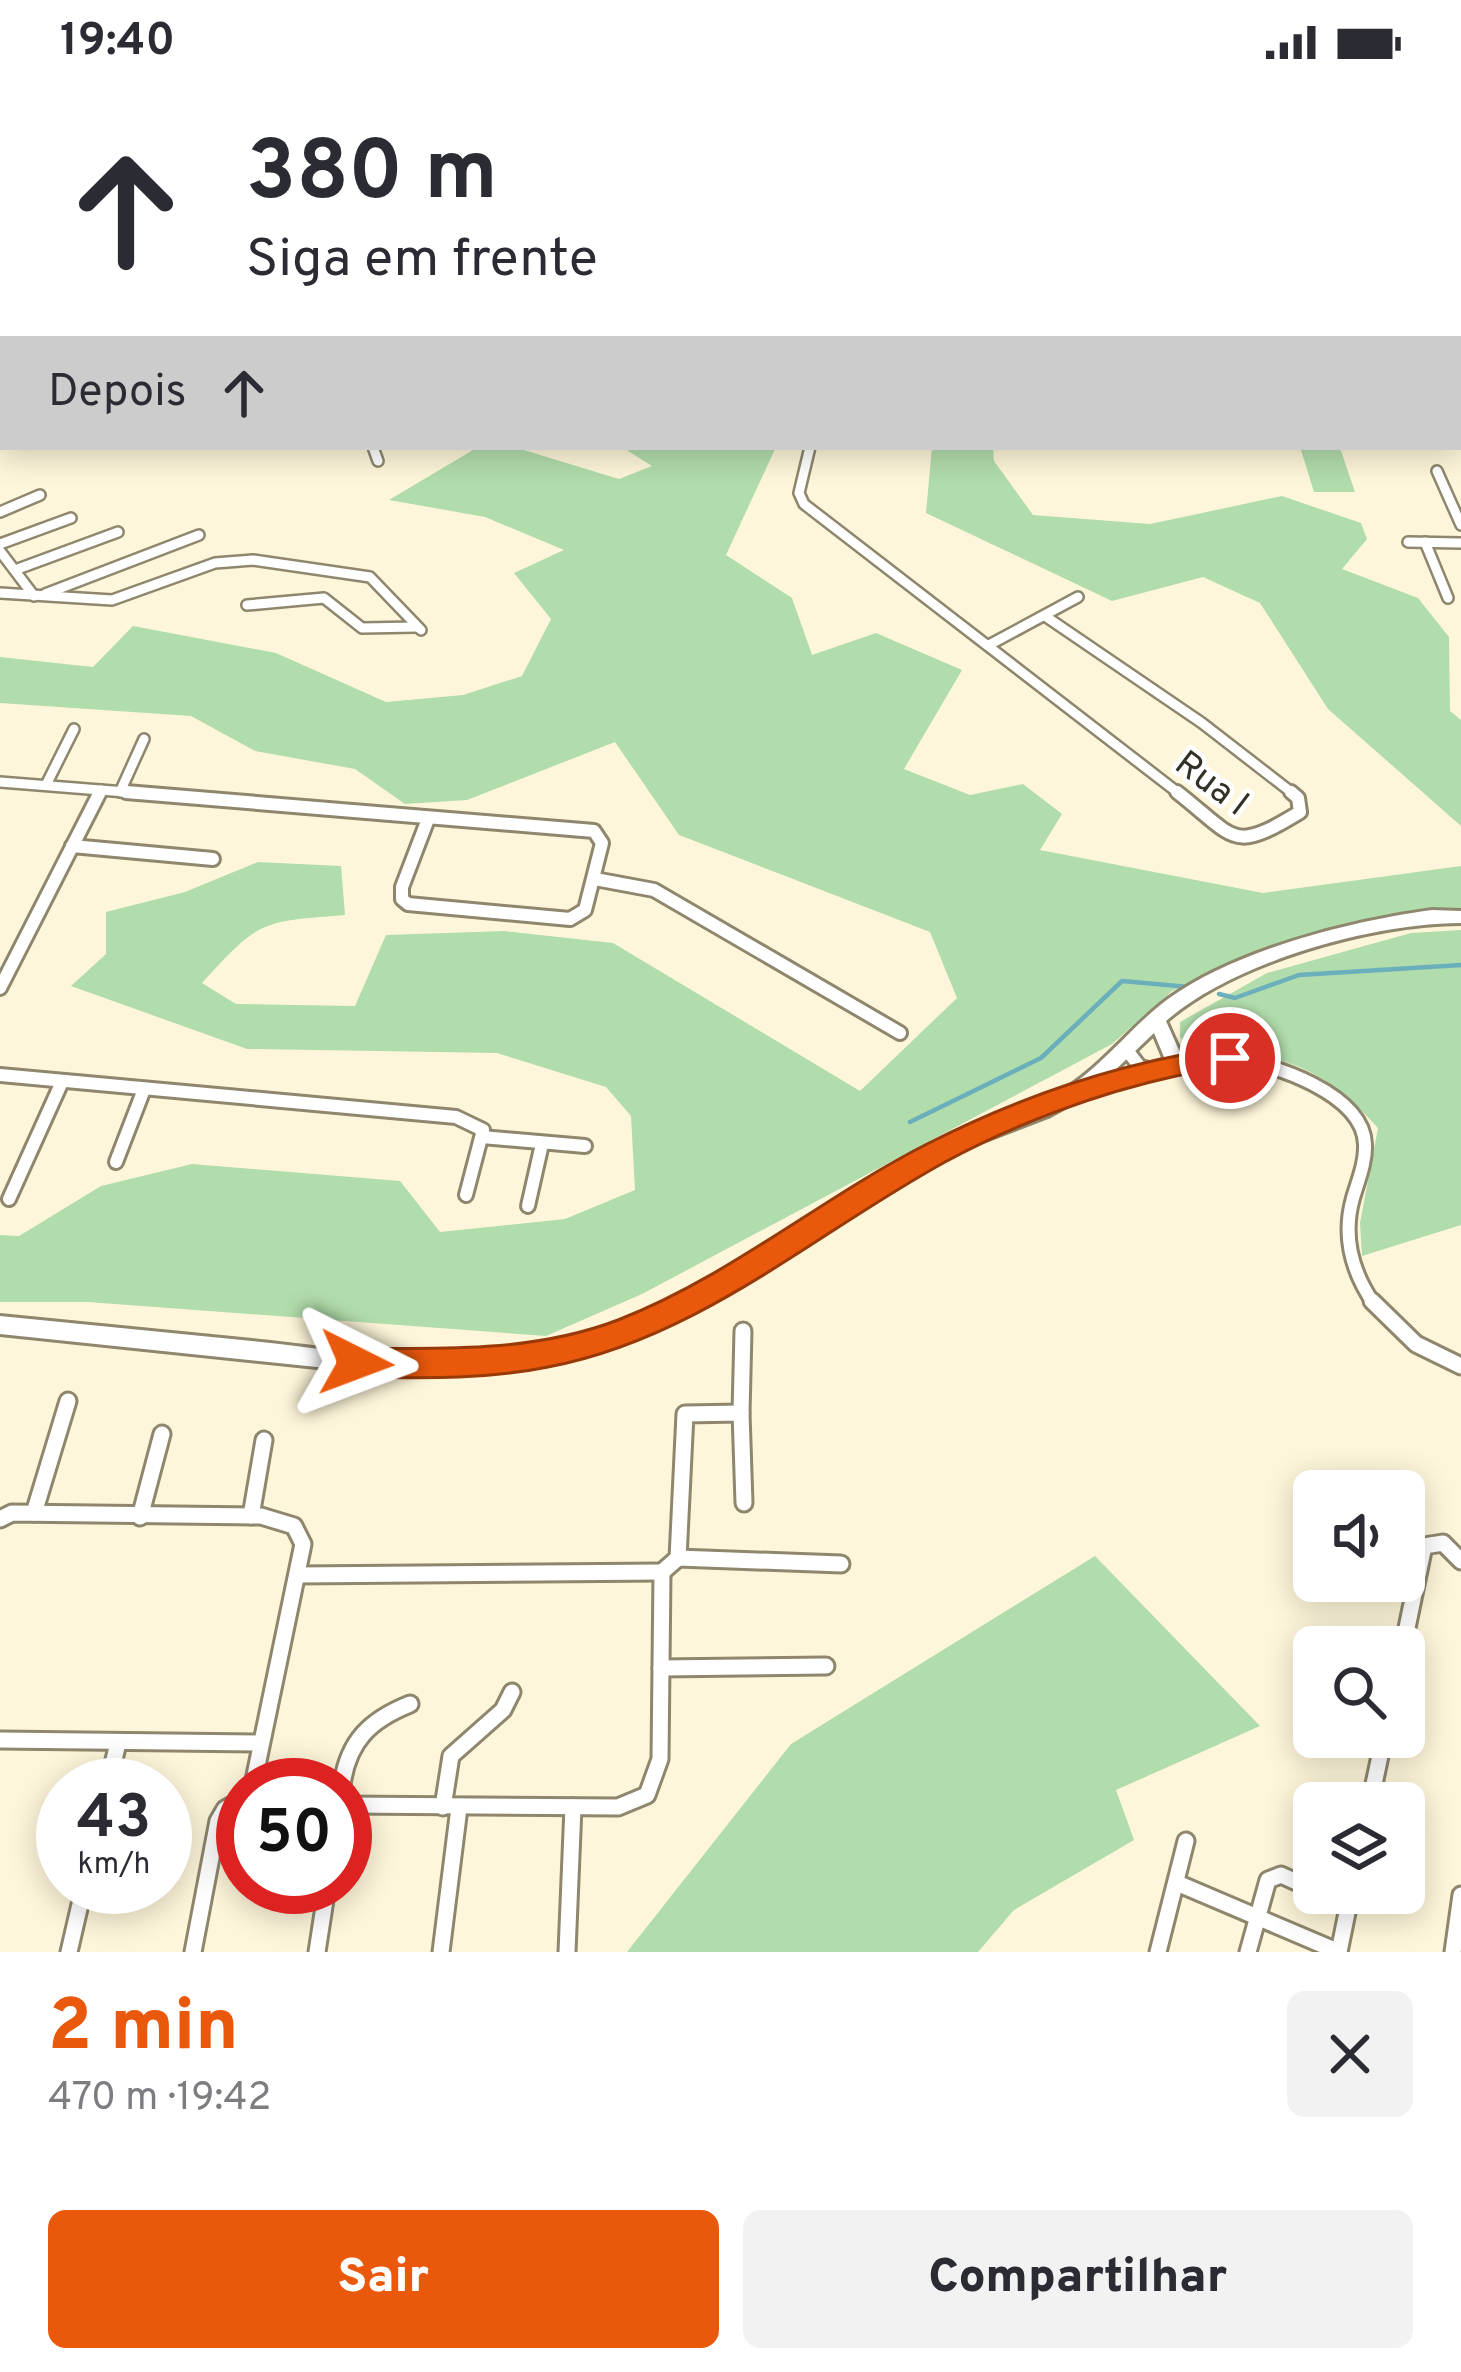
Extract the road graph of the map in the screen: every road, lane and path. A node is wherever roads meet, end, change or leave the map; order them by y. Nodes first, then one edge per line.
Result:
1 (374, 450) edge
2 (809, 450) edge
3 (378, 461) dead end
4 (1437, 471) dead end
5 (40, 496) dead end
6 (0, 512) edge
7 (71, 518) dead end
8 (1461, 525) edge
9 (118, 532) dead end
10 (200, 535) dead end
11 (1408, 542) dead end
12 (1425, 542) junction
13 (1461, 543) edge
14 (0, 548) edge
15 (15, 570) junction
16 (0, 593) edge
17 (36, 597) junction
18 (1078, 597) dead end
19 (1448, 598) dead end
20 (247, 605) dead end
21 (1045, 616) junction
22 (989, 645) junction
23 (74, 729) dead end
24 (144, 739) dead end
25 (0, 782) edge
26 (46, 785) junction
27 (101, 790) junction
28 (121, 791) junction
29 (428, 819) junction
30 (72, 846) junction
31 (213, 859) dead end
32 (595, 879) junction
33 (1461, 917) edge
34 (0, 988) edge
35 (1157, 1020) junction
36 (901, 1033) dead end
37 (1132, 1044) junction
38 (1172, 1051) junction
39 (1209, 1059) junction
40 (1160, 1070) junction
41 (0, 1076) edge
42 (62, 1084) junction
43 (143, 1092) junction
44 (1075, 1093) junction
45 (482, 1137) junction
46 (542, 1144) junction
47 (585, 1146) dead end
48 (116, 1162) dead end
49 (466, 1195) dead end
50 (9, 1199) dead end
51 (528, 1206) dead end
52 (0, 1324) edge
53 (743, 1330) dead end
54 (1461, 1366) edge
55 (68, 1401) dead end
56 (741, 1413) junction
57 (162, 1434) dead end
58 (264, 1440) dead end
59 (744, 1503) dead end
60 (34, 1513) junction
61 (251, 1516) junction
62 (1, 1517) edge
63 (140, 1517) junction
64 (678, 1558) junction
65 (1461, 1562) edge
66 (841, 1564) dead end
67 (662, 1572) junction
68 (297, 1576) junction
69 (1407, 1626) edge
70 (826, 1666) dead end
71 (661, 1668) junction
72 (512, 1692) dead end
73 (410, 1705) dead end
74 (0, 1739) edge
75 (118, 1743) junction
76 (260, 1743) junction
77 (114, 1758) edge
78 (258, 1758) edge
79 (344, 1758) edge
80 (372, 1806) edge
81 (451, 1808) junction
82 (573, 1808) junction
83 (216, 1831) edge
84 (1186, 1841) dead end
85 (1293, 1879) edge
86 (1177, 1883) junction
87 (1461, 1894) edge
88 (78, 1914) edge
89 (323, 1914) edge
90 (1347, 1914) edge
91 (1256, 1918) junction
92 (69, 1952) edge
93 (193, 1952) edge
94 (317, 1952) edge
95 (441, 1952) edge
96 (567, 1952) edge
97 (1158, 1952) edge
98 (1247, 1952) edge
99 (1339, 1952) edge
100 (1453, 1952) edge

1 - 3 street
2 - 22 street, Rua I
4 - 8 street
5 - 6 street
7 - 14 street
9 - 15 street
10 - 17 street
11 - 12 street
12 - 13 street
12 - 19 street
14 - 15 street
15 - 17 street
16 - 17 street
17 - 20 street
18 - 21 street
21 - 22 street
21 - 22 street, Rua I
23 - 26 street
24 - 28 street
25 - 26 street
26 - 27 street
27 - 28 street
27 - 30 street
28 - 29 street
29 - 32 street
29 - 32 street
30 - 31 street
30 - 34 street
32 - 36 street
33 - 35 main road
35 - 37 main road
35 - 38 main road
37 - 38 street
37 - 40 street
37 - 44 main road
38 - 39 street
38 - 40 main road
39 - 40 street
39 - 54 street
40 - 44 main road
41 - 42 street
42 - 43 street
42 - 50 street
43 - 45 street
43 - 48 street
44 - 52 main road
45 - 46 street
45 - 49 street
46 - 47 street
46 - 51 street
53 - 56 street
55 - 60 street
56 - 59 street
56 - 64 street
57 - 63 street
58 - 61 street
60 - 62 street
60 - 63 street
61 - 63 street
61 - 68 street
64 - 66 street
64 - 67 street
65 - 69 street
67 - 68 street
67 - 71 street
68 - 76 street
70 - 71 street
71 - 82 street
72 - 81 street
73 - 79 street
74 - 75 street
75 - 76 street
75 - 77 street
76 - 78 street
80 - 81 street
81 - 82 street
81 - 95 street
82 - 96 street
83 - 93 street
84 - 86 street
85 - 91 street
86 - 91 street
86 - 97 street
87 - 100 street
88 - 92 street
89 - 94 street
90 - 99 street
91 - 98 street
91 - 99 street

